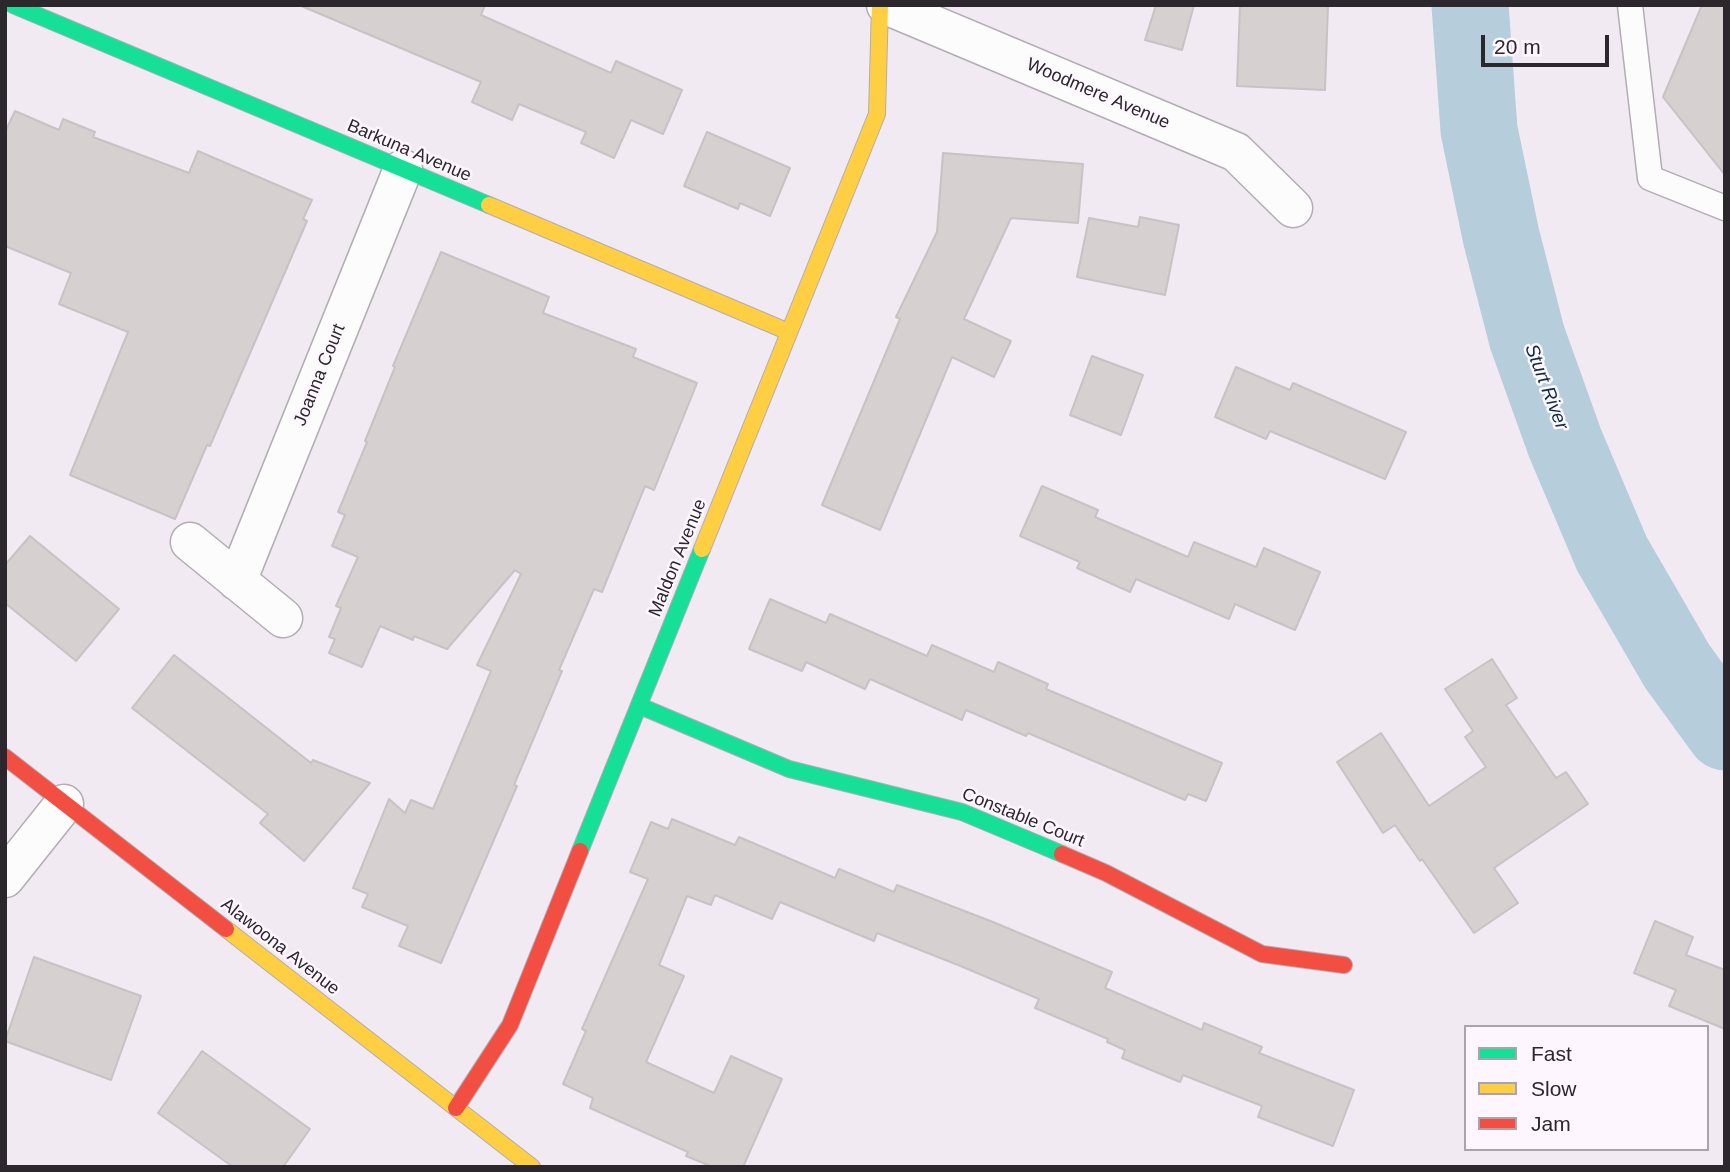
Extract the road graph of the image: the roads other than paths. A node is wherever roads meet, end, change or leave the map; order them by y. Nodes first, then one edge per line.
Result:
1 (13, 5) edge
2 (880, 5) edge
3 (886, 5) edge
4 (1630, 5) edge
5 (403, 169) junction
6 (1293, 208) dead end
7 (1725, 208) edge
8 (789, 331) junction
9 (190, 542) dead end
10 (237, 581) junction
11 (283, 618) dead end
12 (640, 706) junction
13 (5, 757) edge
14 (64, 804) junction
15 (5, 878) edge
16 (1344, 965) dead end
17 (456, 1108) junction
18 (532, 1167) edge

1 - 5 street, Barkuna Avenue
2 - 8 street, Maldon Avenue
3 - 6 street, Woodmere Avenue
4 - 7 lane
5 - 8 street, Barkuna Avenue
5 - 10 street, Joanna Court
8 - 12 street, Maldon Avenue
9 - 10 street
10 - 11 street
12 - 16 street, Constable Court
12 - 17 street, Maldon Avenue
13 - 14 street, Alawoona Avenue
14 - 15 street
14 - 17 street, Alawoona Avenue
17 - 18 street, Alawoona Avenue

